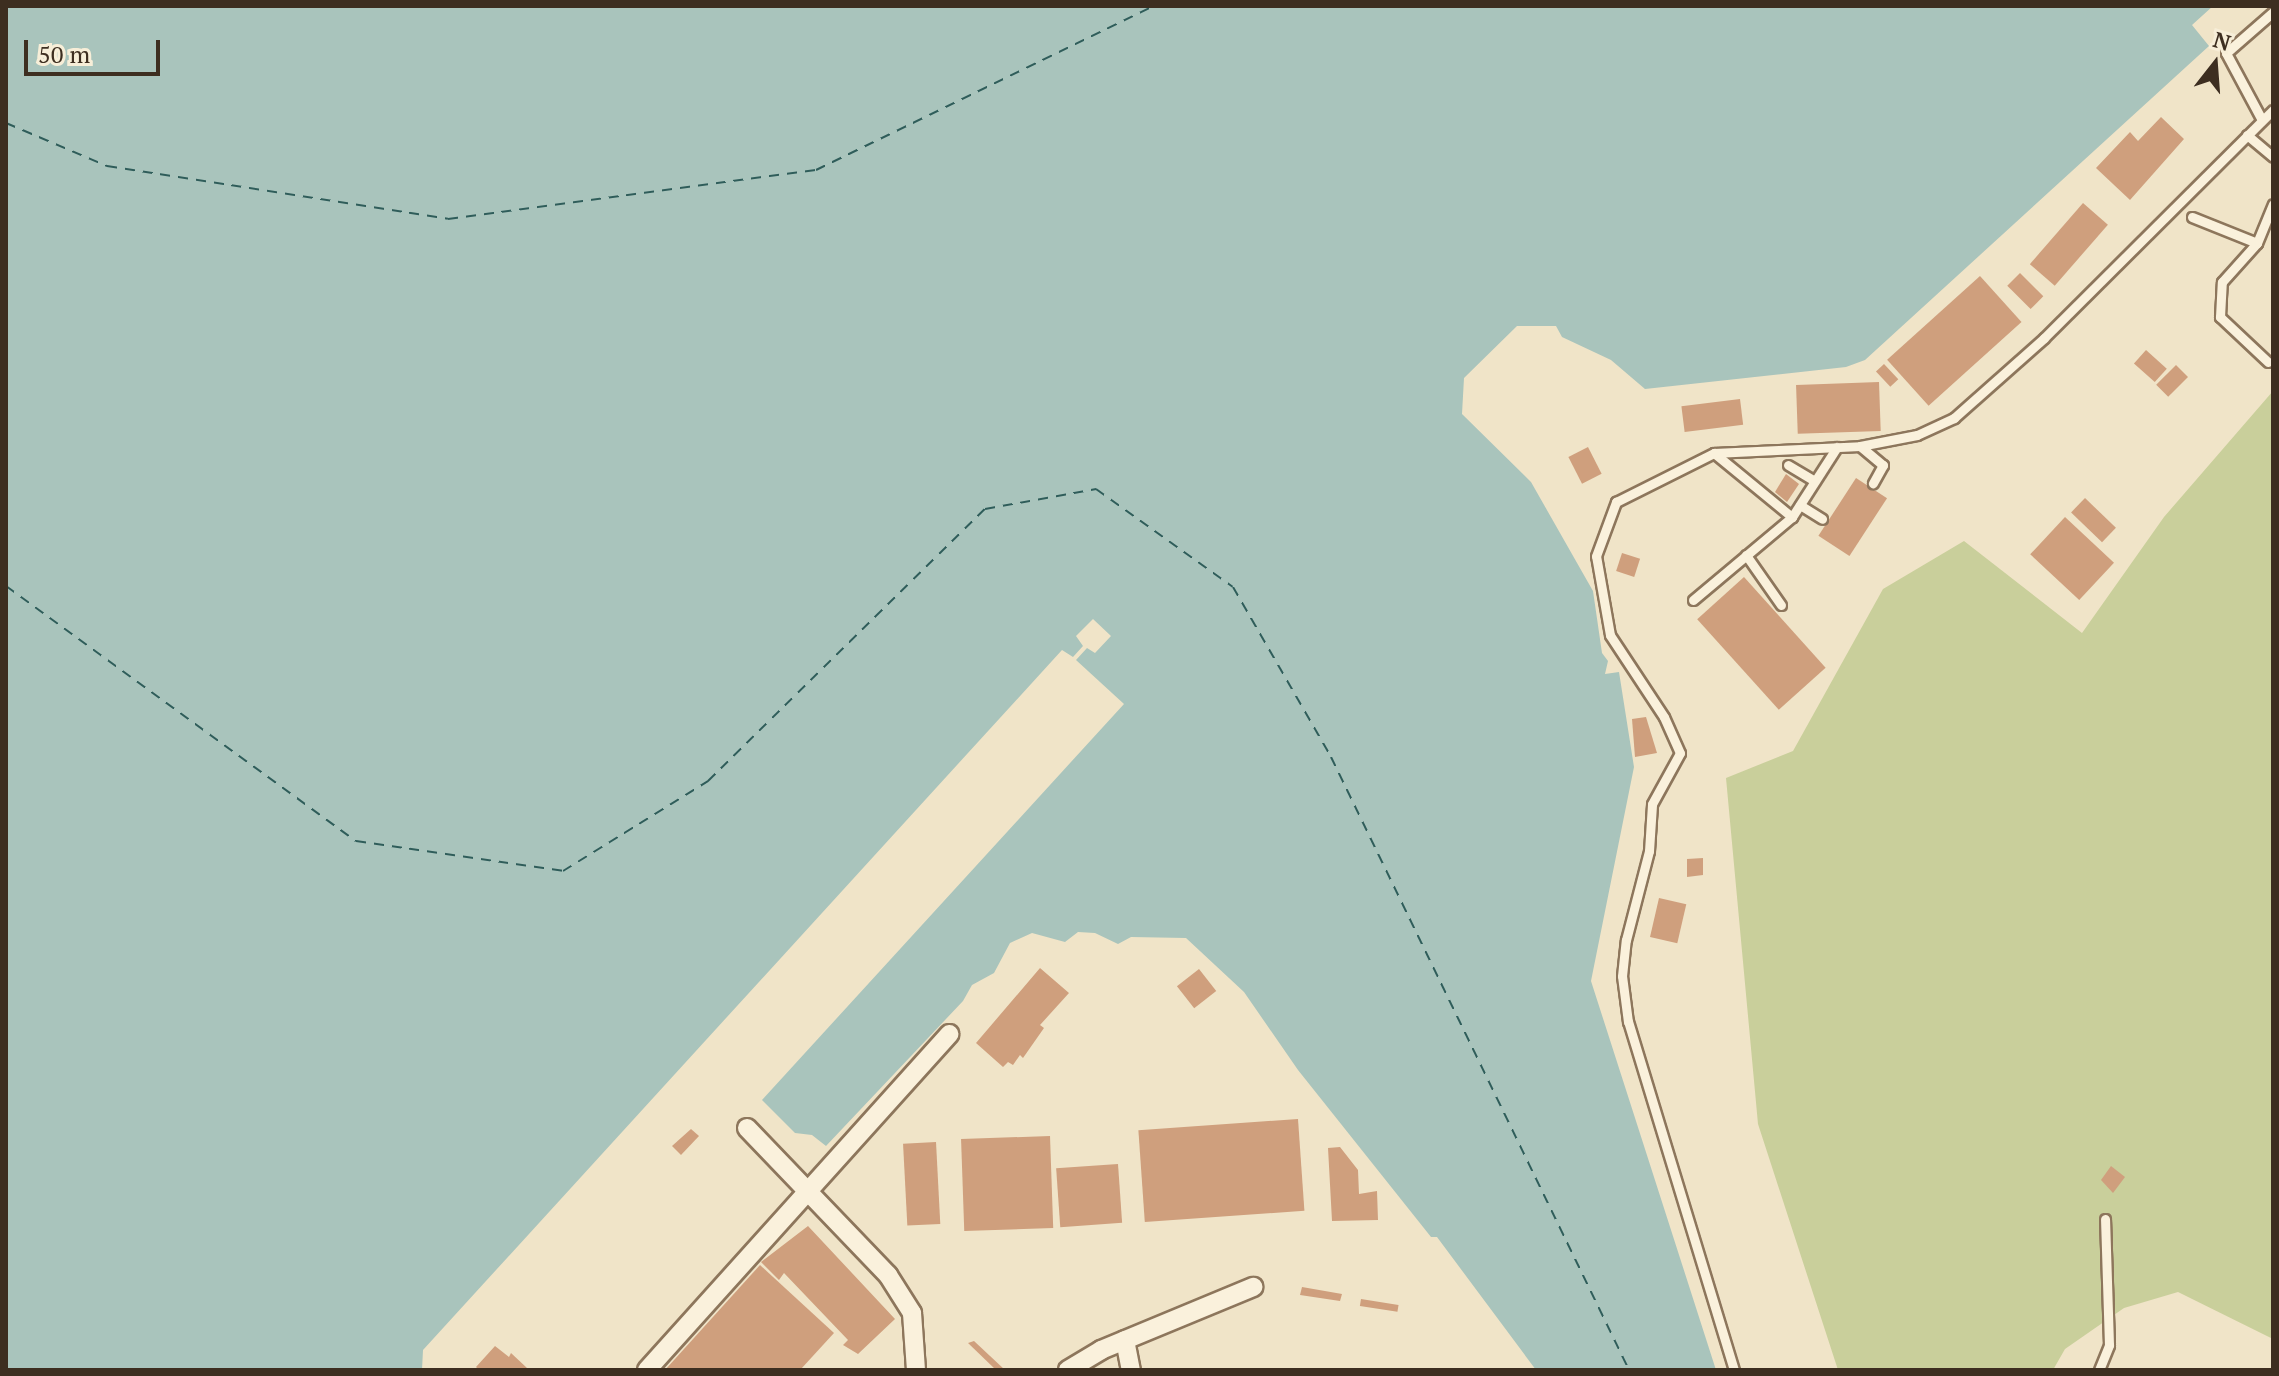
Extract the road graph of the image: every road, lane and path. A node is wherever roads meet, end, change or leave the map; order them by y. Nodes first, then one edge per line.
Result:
1 (2273, 12) edge
2 (2273, 110) edge
3 (2262, 120) junction
4 (2247, 135) junction
5 (2273, 157) edge
6 (2273, 204) edge
7 (2192, 217) dead end
8 (2257, 243) junction
9 (2268, 362) dead end
10 (1860, 446) junction
11 (1837, 447) junction
12 (1714, 453) junction
13 (1788, 465) dead end
14 (1815, 481) junction
15 (1873, 483) dead end
16 (1800, 505) junction
17 (1792, 517) junction
18 (1822, 519) dead end
19 (1746, 555) junction
20 (1693, 600) dead end
21 (1781, 605) dead end
22 (950, 1034) dead end
23 (747, 1128) dead end
24 (804, 1191) junction
25 (2105, 1219) dead end
26 (1253, 1287) dead end
27 (1125, 1340) junction
28 (647, 1370) edge
29 (916, 1370) edge
30 (1068, 1370) edge
31 (1131, 1370) edge
32 (1734, 1370) edge
33 (2099, 1370) edge

1 - 3 lane
2 - 3 lane
3 - 4 lane
4 - 5 lane
4 - 10 lane
6 - 8 lane
7 - 8 lane
8 - 9 lane
10 - 11 lane
10 - 15 lane
11 - 12 lane
11 - 14 lane
12 - 17 lane
12 - 32 lane
13 - 14 lane
14 - 16 lane
16 - 17 lane
16 - 18 lane
17 - 19 lane
19 - 20 lane
19 - 21 lane
22 - 24 street
23 - 24 street
24 - 28 street
24 - 29 street
25 - 33 lane
26 - 27 street
27 - 30 street
27 - 31 street

